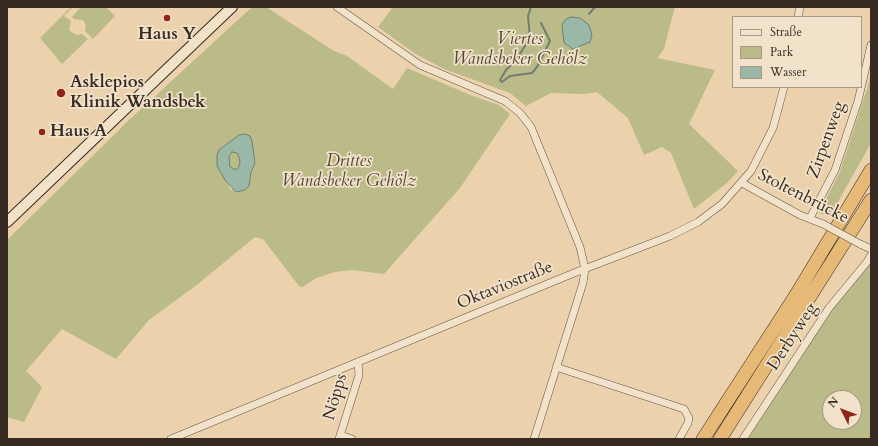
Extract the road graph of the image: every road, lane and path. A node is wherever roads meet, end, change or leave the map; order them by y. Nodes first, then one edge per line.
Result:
1 (231, 7) edge
2 (337, 7) edge
3 (871, 46) edge
4 (862, 84) edge
5 (784, 88) edge
6 (861, 88) edge
7 (871, 170) edge
8 (742, 183) junction
9 (871, 200) edge
10 (810, 218) junction
11 (7, 222) edge
12 (871, 249) edge
13 (871, 255) edge
14 (585, 269) junction
15 (358, 362) junction
16 (556, 366) junction
17 (339, 437) edge
18 (171, 439) edge
19 (352, 439) edge
20 (534, 439) edge
21 (679, 439) edge
22 (702, 439) edge
23 (720, 439) edge
24 (743, 439) edge

1 - 11 main road
2 - 14 street
3 - 4 street, Zirpenweg
5 - 8 street, Oktaviostraße
6 - 10 street, Zirpenweg
7 - 22 highway
8 - 10 street, Stoltenbrücke
8 - 14 street, Oktaviostraße
9 - 23 highway
10 - 12 street, Stoltenbrücke, bridge
13 - 24 street, Derbyweg
14 - 15 street, Oktaviostraße
14 - 16 street
15 - 17 street, Nöpps
15 - 18 street, Oktaviostraße
16 - 20 street
16 - 21 street
17 - 19 street

